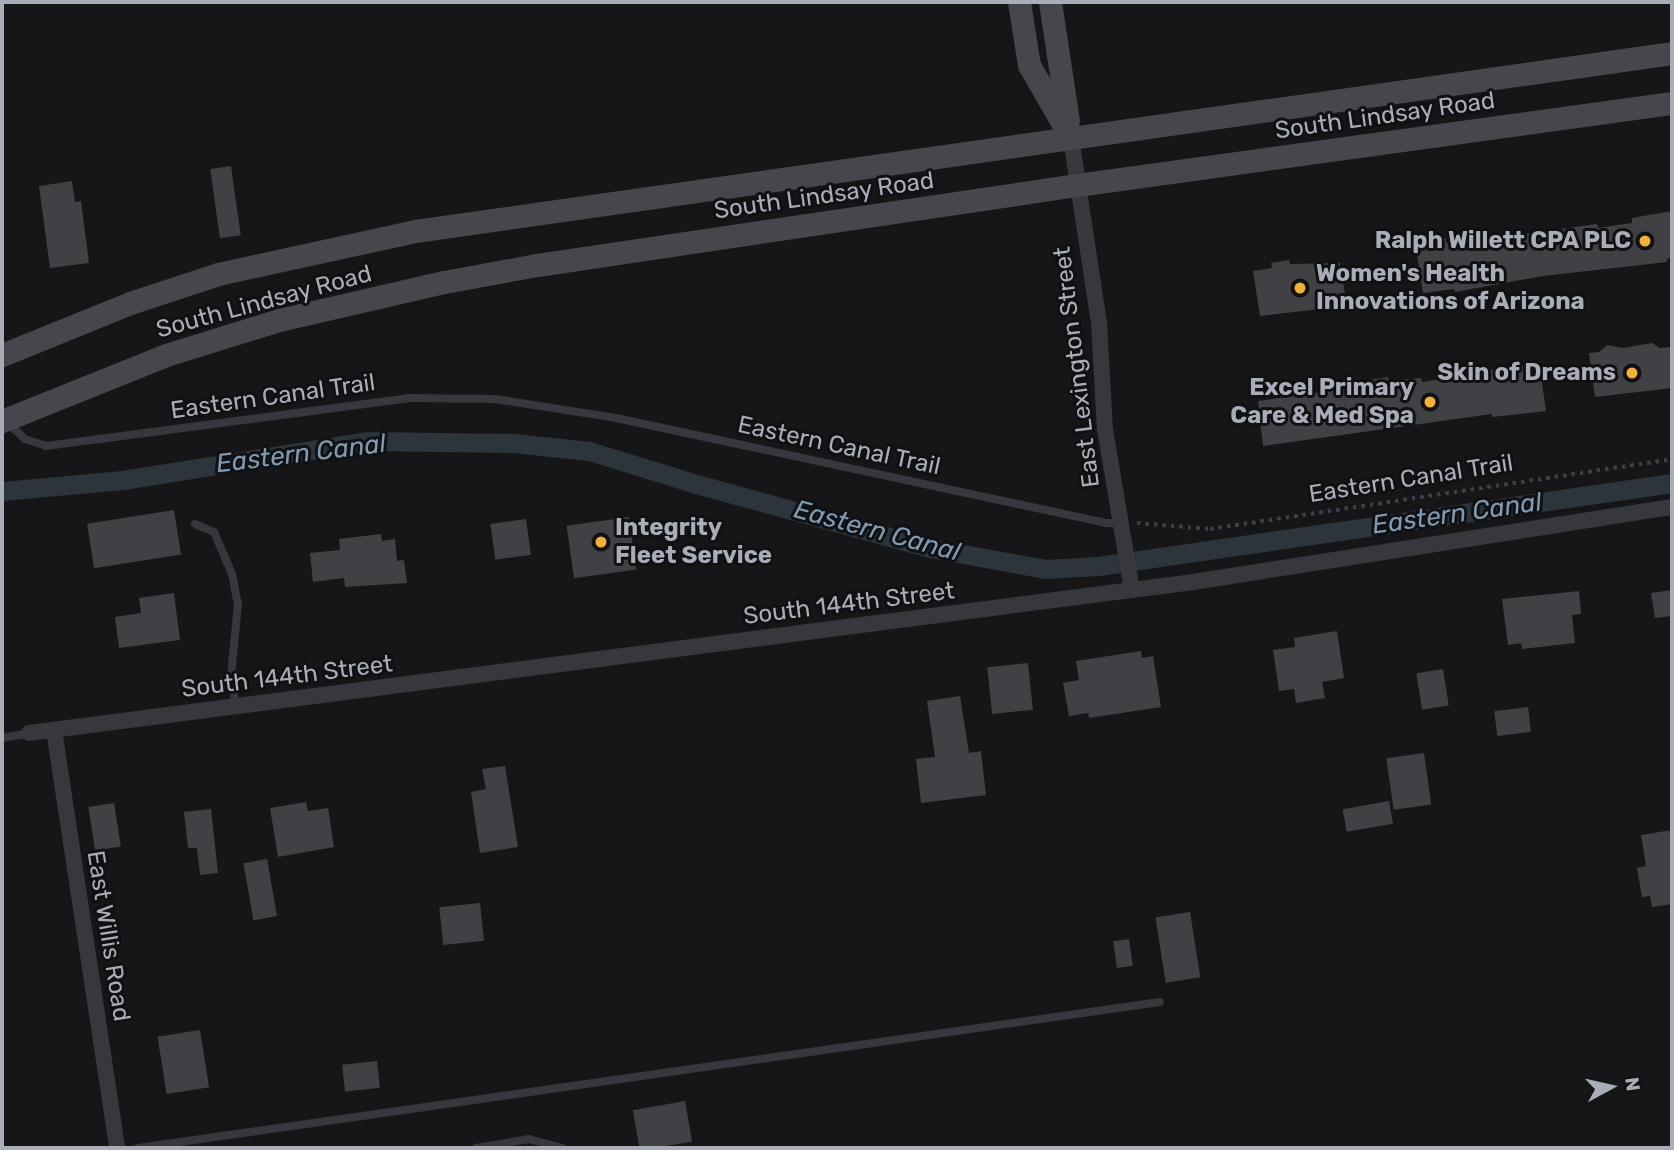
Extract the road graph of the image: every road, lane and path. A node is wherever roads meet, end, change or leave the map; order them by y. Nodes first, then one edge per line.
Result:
1 (1018, 2) edge
2 (1050, 2) edge
3 (1672, 52) edge
4 (1672, 103) edge
5 (1071, 138) junction
6 (1077, 185) junction
7 (2, 355) edge
8 (6, 419) edge
9 (1672, 459) edge
10 (1672, 507) edge
11 (195, 524) dead end
12 (1121, 529) junction
13 (1130, 583) junction
14 (236, 707) junction
15 (54, 730) junction
16 (29, 733) joint
17 (2, 738) edge
18 (1160, 1002) dead end
19 (117, 1148) edge
20 (138, 1148) edge
21 (476, 1148) edge
22 (562, 1148) edge

1 - 5 main road
2 - 5 main road
3 - 5 main road, South Lindsay Road
4 - 6 main road, South Lindsay Road
5 - 6 street, East Lexington Street
5 - 7 main road, South Lindsay Road
6 - 8 main road, South Lindsay Road
6 - 12 street, East Lexington Street
8 - 12 lane, Eastern Canal Trail
9 - 12 path, Eastern Canal Trail
10 - 13 street, South 144th Street
11 - 14 lane
12 - 13 street, East Lexington Street
13 - 14 street, South 144th Street
14 - 15 street, South 144th Street
15 - 16 street, South 144th Street
15 - 19 street, East Willis Road
16 - 17 lane
18 - 20 lane
21 - 22 lane

